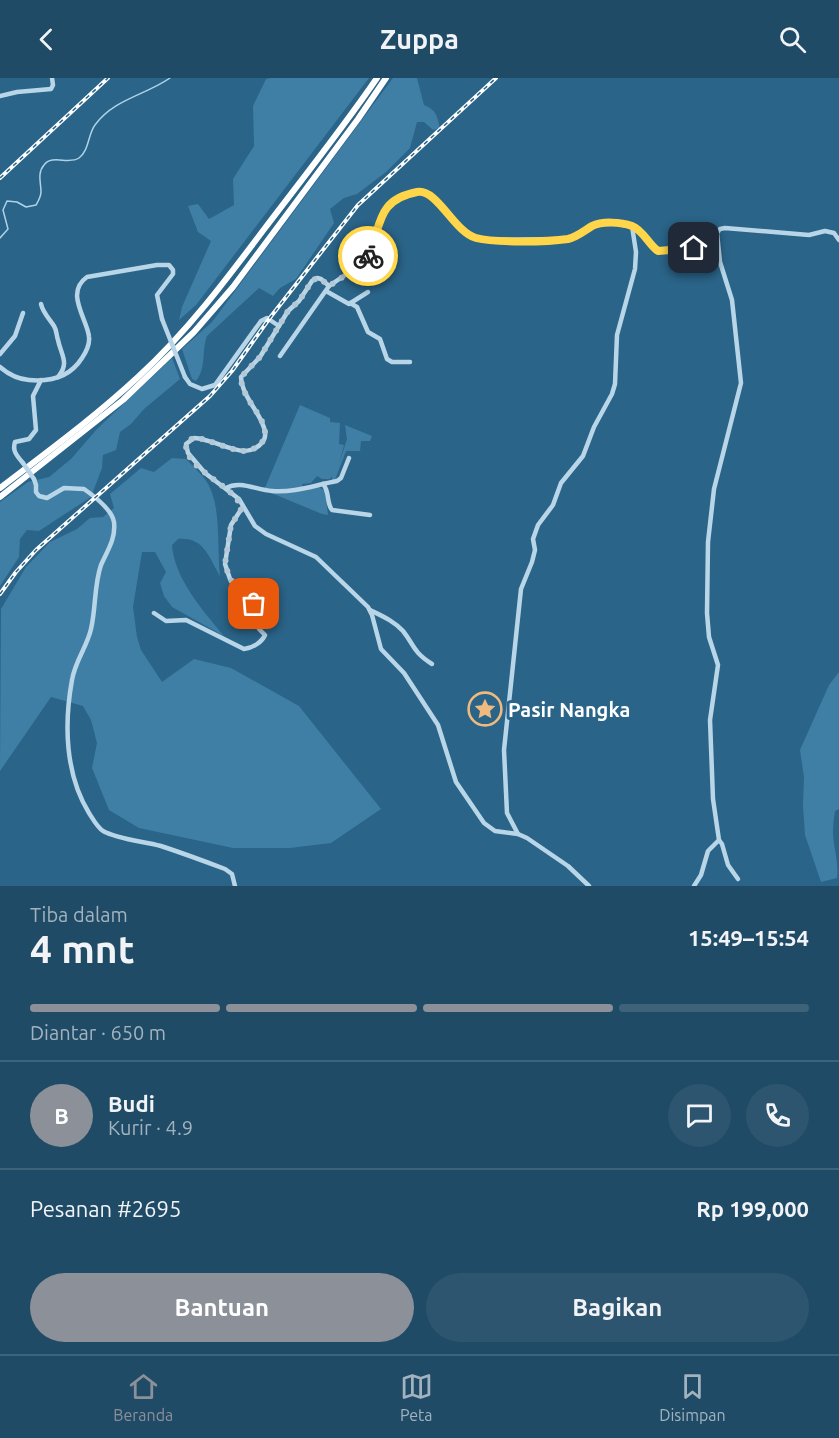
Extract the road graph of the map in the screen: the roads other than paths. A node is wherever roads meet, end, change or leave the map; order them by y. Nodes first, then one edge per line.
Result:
1 (52, 78) edge
2 (377, 78) edge
3 (386, 78) edge
4 (0, 96) edge
5 (632, 226) junction
6 (839, 240) edge
7 (717, 245) junction
8 (327, 289) junction
9 (368, 292) dead end
10 (350, 303) junction
11 (41, 304) dead end
12 (23, 313) dead end
13 (279, 326) junction
14 (0, 354) edge
15 (280, 356) dead end
16 (410, 362) dead end
17 (0, 367) edge
18 (56, 379) junction
19 (41, 380) junction
20 (349, 458) dead end
21 (323, 484) junction
22 (226, 488) junction
23 (0, 489) edge
24 (0, 497) edge
25 (242, 508) junction
26 (370, 515) dead end
27 (370, 610) junction
28 (154, 613) dead end
29 (432, 664) dead end
30 (518, 834) junction
31 (719, 840) junction
32 (738, 879) dead end
33 (235, 886) edge
34 (589, 886) edge
35 (694, 886) edge

1 - 4 street
2 - 23 highway
3 - 24 highway
5 - 7 street
5 - 8 street
5 - 30 street
6 - 7 street
7 - 31 street
8 - 10 street
8 - 13 street
8 - 15 street
9 - 10 street
10 - 16 street
11 - 18 street
12 - 14 street
13 - 18 street, bridge
13 - 22 street
17 - 19 street
18 - 19 street
19 - 33 street, bridge
20 - 21 street
21 - 22 street
21 - 26 street
22 - 25 street
25 - 27 street
25 - 28 street
27 - 29 street
27 - 30 street
30 - 34 street
31 - 32 street
31 - 35 street

